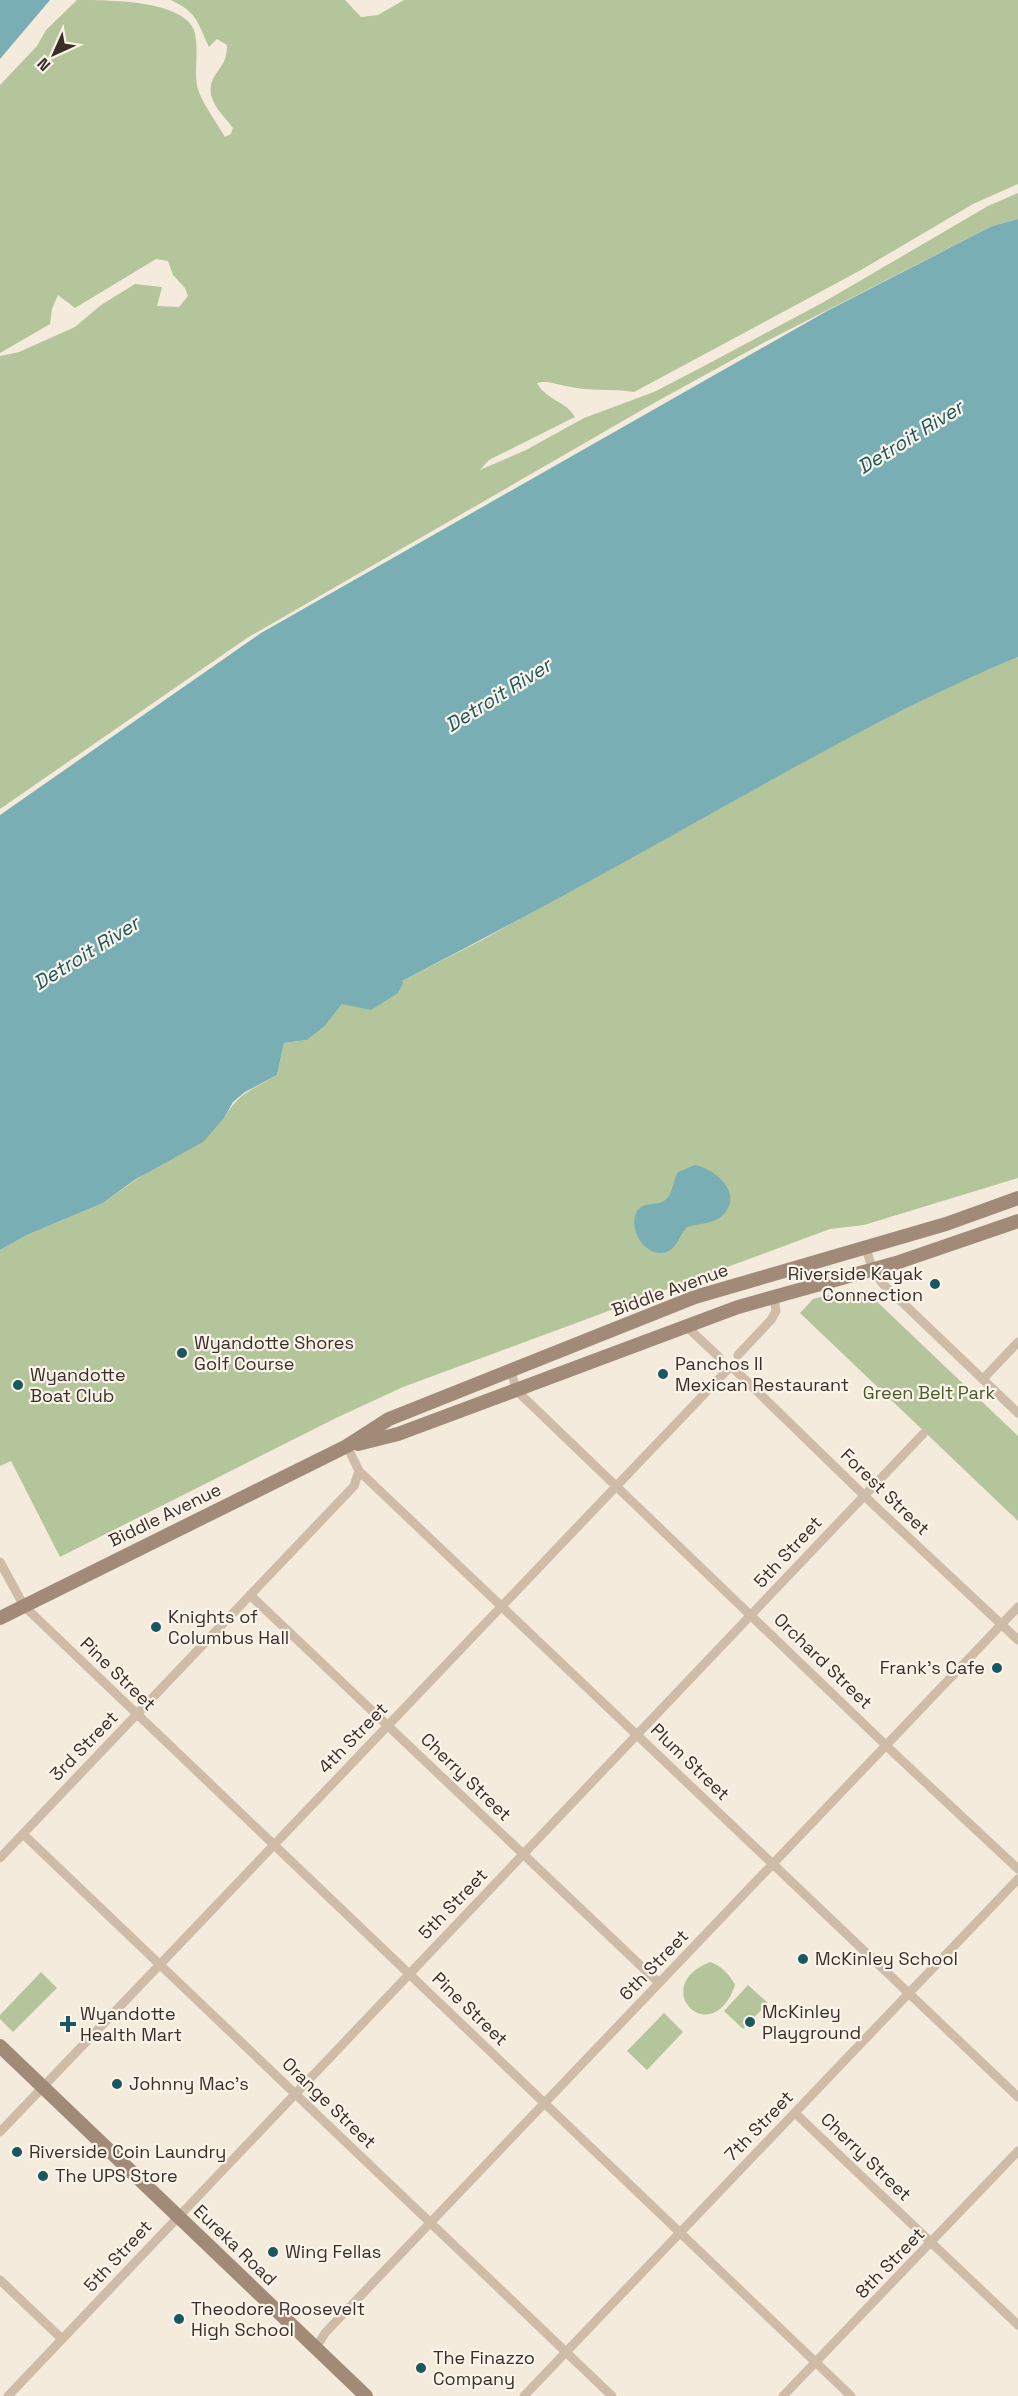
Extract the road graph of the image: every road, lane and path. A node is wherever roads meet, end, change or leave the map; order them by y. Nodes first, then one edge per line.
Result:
1 (1018, 1198) edge
2 (1018, 1221) edge
3 (866, 1248) junction
4 (872, 1268) junction
5 (774, 1296) junction
6 (686, 1326) junction
7 (1018, 1342) edge
8 (738, 1354) dead end
9 (719, 1357) dead end
10 (731, 1366) joint
11 (510, 1370) junction
12 (982, 1379) junction
13 (518, 1391) junction
14 (1018, 1413) edge
15 (923, 1434) dead end
16 (347, 1446) junction
17 (359, 1471) junction
18 (615, 1486) junction
19 (864, 1495) junction
20 (0, 1562) edge
21 (250, 1595) junction
22 (502, 1605) junction
23 (24, 1606) junction
24 (1018, 1607) edge
25 (752, 1615) junction
26 (0, 1618) edge
27 (1002, 1624) junction
28 (1018, 1640) edge
29 (136, 1714) junction
30 (388, 1725) junction
31 (638, 1735) junction
32 (885, 1745) junction
33 (23, 1834) junction
34 (274, 1845) junction
35 (523, 1854) junction
36 (0, 1858) edge
37 (773, 1864) junction
38 (1018, 1869) edge
39 (1018, 1879) edge
40 (160, 1964) junction
41 (409, 1973) junction
42 (659, 1983) junction
43 (909, 1993) junction
44 (0, 2046) edge
45 (43, 2087) junction
46 (295, 2093) junction
47 (1018, 2097) edge
48 (545, 2103) junction
49 (795, 2113) junction
50 (0, 2132) edge
51 (1018, 2151) edge
52 (178, 2216) junction
53 (431, 2222) junction
54 (681, 2232) junction
55 (932, 2243) junction
56 (0, 2280) edge
57 (1018, 2325) edge
58 (62, 2339) junction
59 (316, 2348) junction
60 (566, 2352) junction
61 (816, 2362) junction
62 (8, 2396) edge
63 (366, 2396) edge
64 (524, 2396) edge
65 (612, 2396) edge
66 (783, 2396) edge
67 (851, 2396) edge

1 - 3 main road, Biddle Avenue
2 - 4 main road, Biddle Avenue
3 - 4 street
3 - 11 main road, Biddle Avenue
4 - 5 main road, Biddle Avenue
4 - 12 street
5 - 6 main road, Biddle Avenue
5 - 8 street
6 - 9 street
6 - 13 main road, Biddle Avenue
7 - 12 street
10 - 18 street, 4th Street
10 - 19 street, Forest Street
11 - 13 street, Orchard Street
11 - 16 main road, Biddle Avenue
12 - 14 street
13 - 16 main road, Biddle Avenue
13 - 18 street, Orchard Street
15 - 19 street, 5th Street
16 - 17 street, Plum Street
16 - 23 main road, Biddle Avenue
17 - 21 street, 3rd Street
17 - 22 street, Plum Street
18 - 22 street, 4th Street
18 - 25 street, Orchard Street
19 - 25 street, 5th Street
19 - 27 street, Forest Street
20 - 23 street, Pine Street
21 - 29 street, 3rd Street
21 - 30 street, Cherry Street
22 - 30 street, 4th Street
22 - 31 street, Plum Street
23 - 26 main road, Biddle Avenue
23 - 29 street, Pine Street
24 - 27 street, 6th Street
25 - 31 street, 5th Street
25 - 32 street, Orchard Street
27 - 28 street, Forest Street
27 - 32 street, 6th Street
29 - 33 street, 3rd Street
29 - 34 street, Pine Street
30 - 34 street, 4th Street
30 - 35 street, Cherry Street
31 - 35 street, 5th Street
31 - 37 street, Plum Street
32 - 37 street, 6th Street
32 - 38 street, Orchard Street
33 - 36 street, 3rd Street
33 - 40 street, Orange Street
34 - 40 street, 4th Street
34 - 41 street, Pine Street
35 - 41 street, 5th Street
35 - 42 street, Cherry Street
37 - 42 street, 6th Street
37 - 43 street, Plum Street
39 - 43 street, 7th Street
40 - 45 street, 4th Street
40 - 46 street, Orange Street
41 - 46 street, 5th Street
41 - 48 street, Pine Street
42 - 48 street, 6th Street
43 - 47 street, Plum Street
43 - 49 street, 7th Street
44 - 45 main road, Eureka Road
45 - 50 street, 4th Street
45 - 52 main road, Eureka Road
46 - 52 street, 5th Street
46 - 53 street, Orange Street
48 - 53 street, 6th Street
48 - 54 street, Pine Street
49 - 54 street, 7th Street
49 - 55 street, Cherry Street
51 - 55 street, 8th Street
52 - 58 street, 5th Street
52 - 59 main road, Eureka Road
53 - 59 street, 6th Street
53 - 60 street, Orange Street
54 - 60 street, 7th Street
54 - 61 street, Pine Street
55 - 57 street, Cherry Street
55 - 61 street, 8th Street
56 - 58 street
58 - 62 street, 5th Street
59 - 63 main road, Eureka Road
60 - 64 street, 7th Street
60 - 65 street, Orange Street
61 - 66 street, 8th Street
61 - 67 street, Pine Street

